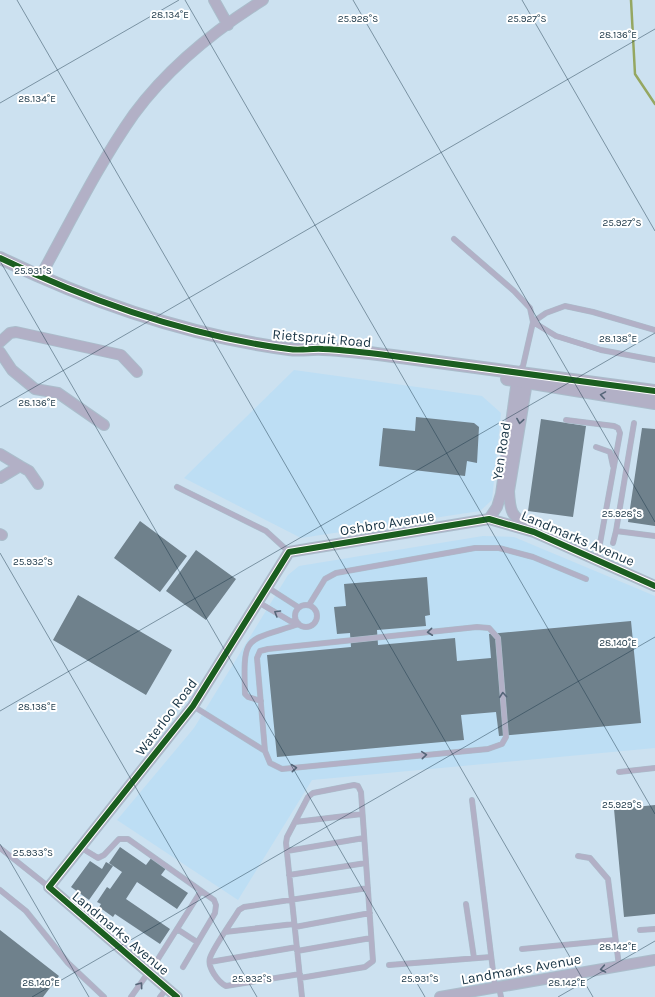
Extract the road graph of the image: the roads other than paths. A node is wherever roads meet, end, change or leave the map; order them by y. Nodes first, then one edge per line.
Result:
1 (214, 0) edge
2 (263, 0) edge
3 (228, 25) junction
4 (454, 239) dead end
5 (0, 258) edge
6 (40, 277) junction
7 (533, 322) junction
8 (655, 330) edge
9 (0, 342) edge
10 (0, 352) edge
11 (655, 360) edge
12 (137, 372) dead end
13 (522, 375) junction
14 (655, 391) edge
15 (655, 402) edge
16 (566, 420) dead end
17 (634, 422) dead end
18 (104, 425) dead end
19 (596, 447) dead end
20 (0, 454) edge
21 (20, 466) junction
22 (614, 469) junction
23 (0, 478) edge
24 (38, 484) dead end
25 (177, 487) dead end
26 (489, 519) junction
27 (616, 531) junction
28 (534, 532) junction
29 (655, 536) edge
30 (613, 543) dead end
31 (289, 552) junction
32 (597, 560) junction
33 (586, 579) dead end
34 (655, 586) edge
35 (266, 587) junction
36 (258, 602) junction
37 (309, 605) junction
38 (298, 607) junction
39 (298, 623) junction
40 (261, 701) junction
41 (193, 706) junction
42 (265, 751) junction
43 (655, 768) edge
44 (619, 772) dead end
45 (472, 800) dead end
46 (362, 814) junction
47 (295, 822) junction
48 (364, 838) junction
49 (80, 847) junction
50 (0, 848) edge
51 (287, 851) junction
52 (578, 856) dead end
53 (366, 863) junction
54 (289, 875) junction
55 (49, 888) junction
56 (368, 888) junction
57 (0, 890) edge
58 (202, 891) junction
59 (292, 900) junction
60 (466, 904) dead end
61 (370, 913) junction
62 (295, 925) junction
63 (177, 929) junction
64 (655, 929) edge
65 (640, 930) dead end
66 (225, 932) junction
67 (371, 938) junction
68 (615, 940) junction
69 (197, 942) junction
70 (297, 949) junction
71 (522, 949) dead end
72 (491, 957) junction
73 (474, 958) junction
74 (655, 960) edge
75 (210, 962) junction
76 (389, 965) dead end
77 (619, 966) junction
78 (183, 967) dead end
79 (149, 973) junction
80 (300, 976) junction
81 (497, 987) junction
82 (167, 988) junction
83 (104, 997) edge
84 (131, 997) edge
85 (160, 997) edge
86 (178, 997) edge
87 (302, 997) edge
88 (440, 997) edge
89 (501, 997) edge

1 - 3 street
2 - 3 street
3 - 6 street
4 - 7 lane
5 - 6 street, Rietspruit Road
6 - 13 street, Rietspruit Road
7 - 8 lane
7 - 11 lane
7 - 13 lane, Yen Road
9 - 12 street
10 - 18 street
13 - 14 street, Rietspruit Road
15 -> 13 street, Rietspruit Road
13 - 26 street, Yen Road
13 -> 28 street, Yen Road
16 - 22 lane
17 - 27 lane
19 - 22 lane
20 - 21 street
21 - 23 street
21 - 24 street
22 - 32 lane
25 - 31 lane
26 - 28 street, Landmarks Avenue
26 - 31 street, Oshbro Avenue
27 - 29 lane
27 - 30 lane
28 - 32 street, Landmarks Avenue
31 - 35 street, Waterloo Road
32 - 34 street, Landmarks Avenue
33 - 37 lane
35 - 36 street, Waterloo Road
35 - 38 lane
39 -> 36 lane
36 - 41 street, Waterloo Road
37 - 38 lane
37 - 39 lane
38 - 39 lane
39 - 40 lane
40 - 42 lane
42 -> 40 lane
41 - 42 lane
41 - 49 street, Waterloo Road
43 - 44 lane
45 - 72 lane
46 - 47 lane
46 - 47 lane
46 - 48 lane
47 - 51 lane
48 - 51 lane
48 - 53 lane
49 - 55 street, Waterloo Road
49 - 58 lane
50 - 55 lane, Landmarks Avenue
51 - 54 lane
52 - 68 lane
53 - 54 lane
53 - 56 lane
54 - 59 lane
55 - 79 street, Landmarks Avenue
56 - 59 lane
56 - 61 lane
57 - 83 lane
58 - 63 lane
58 - 69 lane
59 - 62 lane
59 - 66 lane
60 - 73 lane
61 - 62 lane
61 - 67 lane
62 - 66 lane
62 - 70 lane
63 - 69 lane
63 - 79 lane
64 - 65 lane
66 - 75 lane
67 - 70 lane
67 - 80 lane
68 - 71 lane
68 - 77 lane
69 - 78 lane
70 - 75 lane
70 - 80 lane
72 - 73 lane
72 - 81 lane
73 - 76 lane
74 - 77 street, Landmarks Avenue
75 - 80 lane
77 -> 81 street, Landmarks Avenue
79 - 82 street, Landmarks Avenue
84 -> 79 lane
80 - 87 lane
81 - 88 street, Landmarks Avenue
81 - 89 lane
82 - 85 lane
82 - 86 street, Landmarks Avenue

